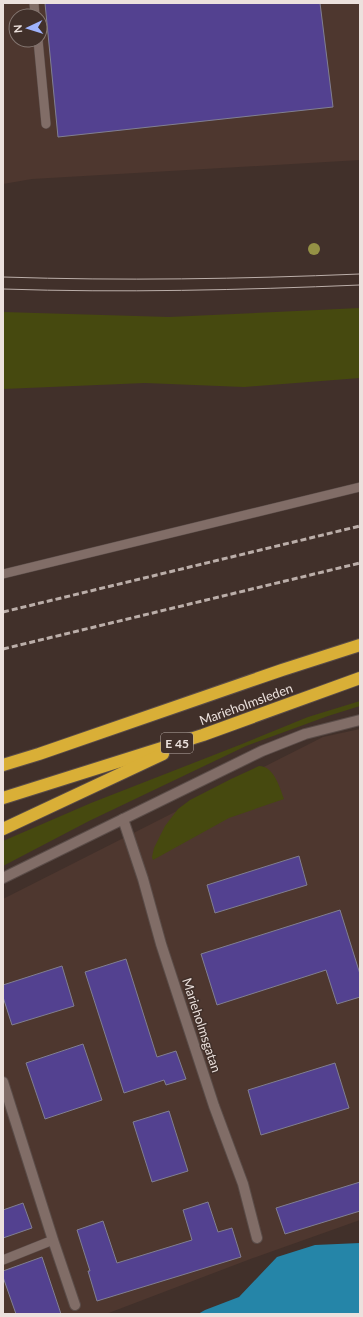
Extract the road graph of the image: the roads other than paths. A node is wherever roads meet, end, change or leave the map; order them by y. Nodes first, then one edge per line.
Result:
1 (39, 48) edge
2 (46, 124) dead end
3 (360, 487) edge
4 (3, 574) edge
5 (360, 645) edge
6 (360, 678) edge
7 (360, 720) edge
8 (203, 735) junction
9 (3, 765) edge
10 (3, 798) edge
11 (123, 819) junction
12 (3, 829) edge
13 (3, 878) edge
14 (3, 1082) edge
15 (257, 1238) dead end
16 (53, 1240) junction
17 (3, 1260) edge
18 (75, 1305) dead end

1 - 2 lane
3 - 4 lane
5 - 9 highway, Marieholmsleden
6 - 8 highway, Marieholmsleden / E 45
7 - 11 street
8 - 10 highway, Marieholmsleden / E 45
8 - 12 highway
11 - 13 street
11 - 15 street, Marieholmsgatan
14 - 16 street
16 - 17 lane
16 - 18 street

